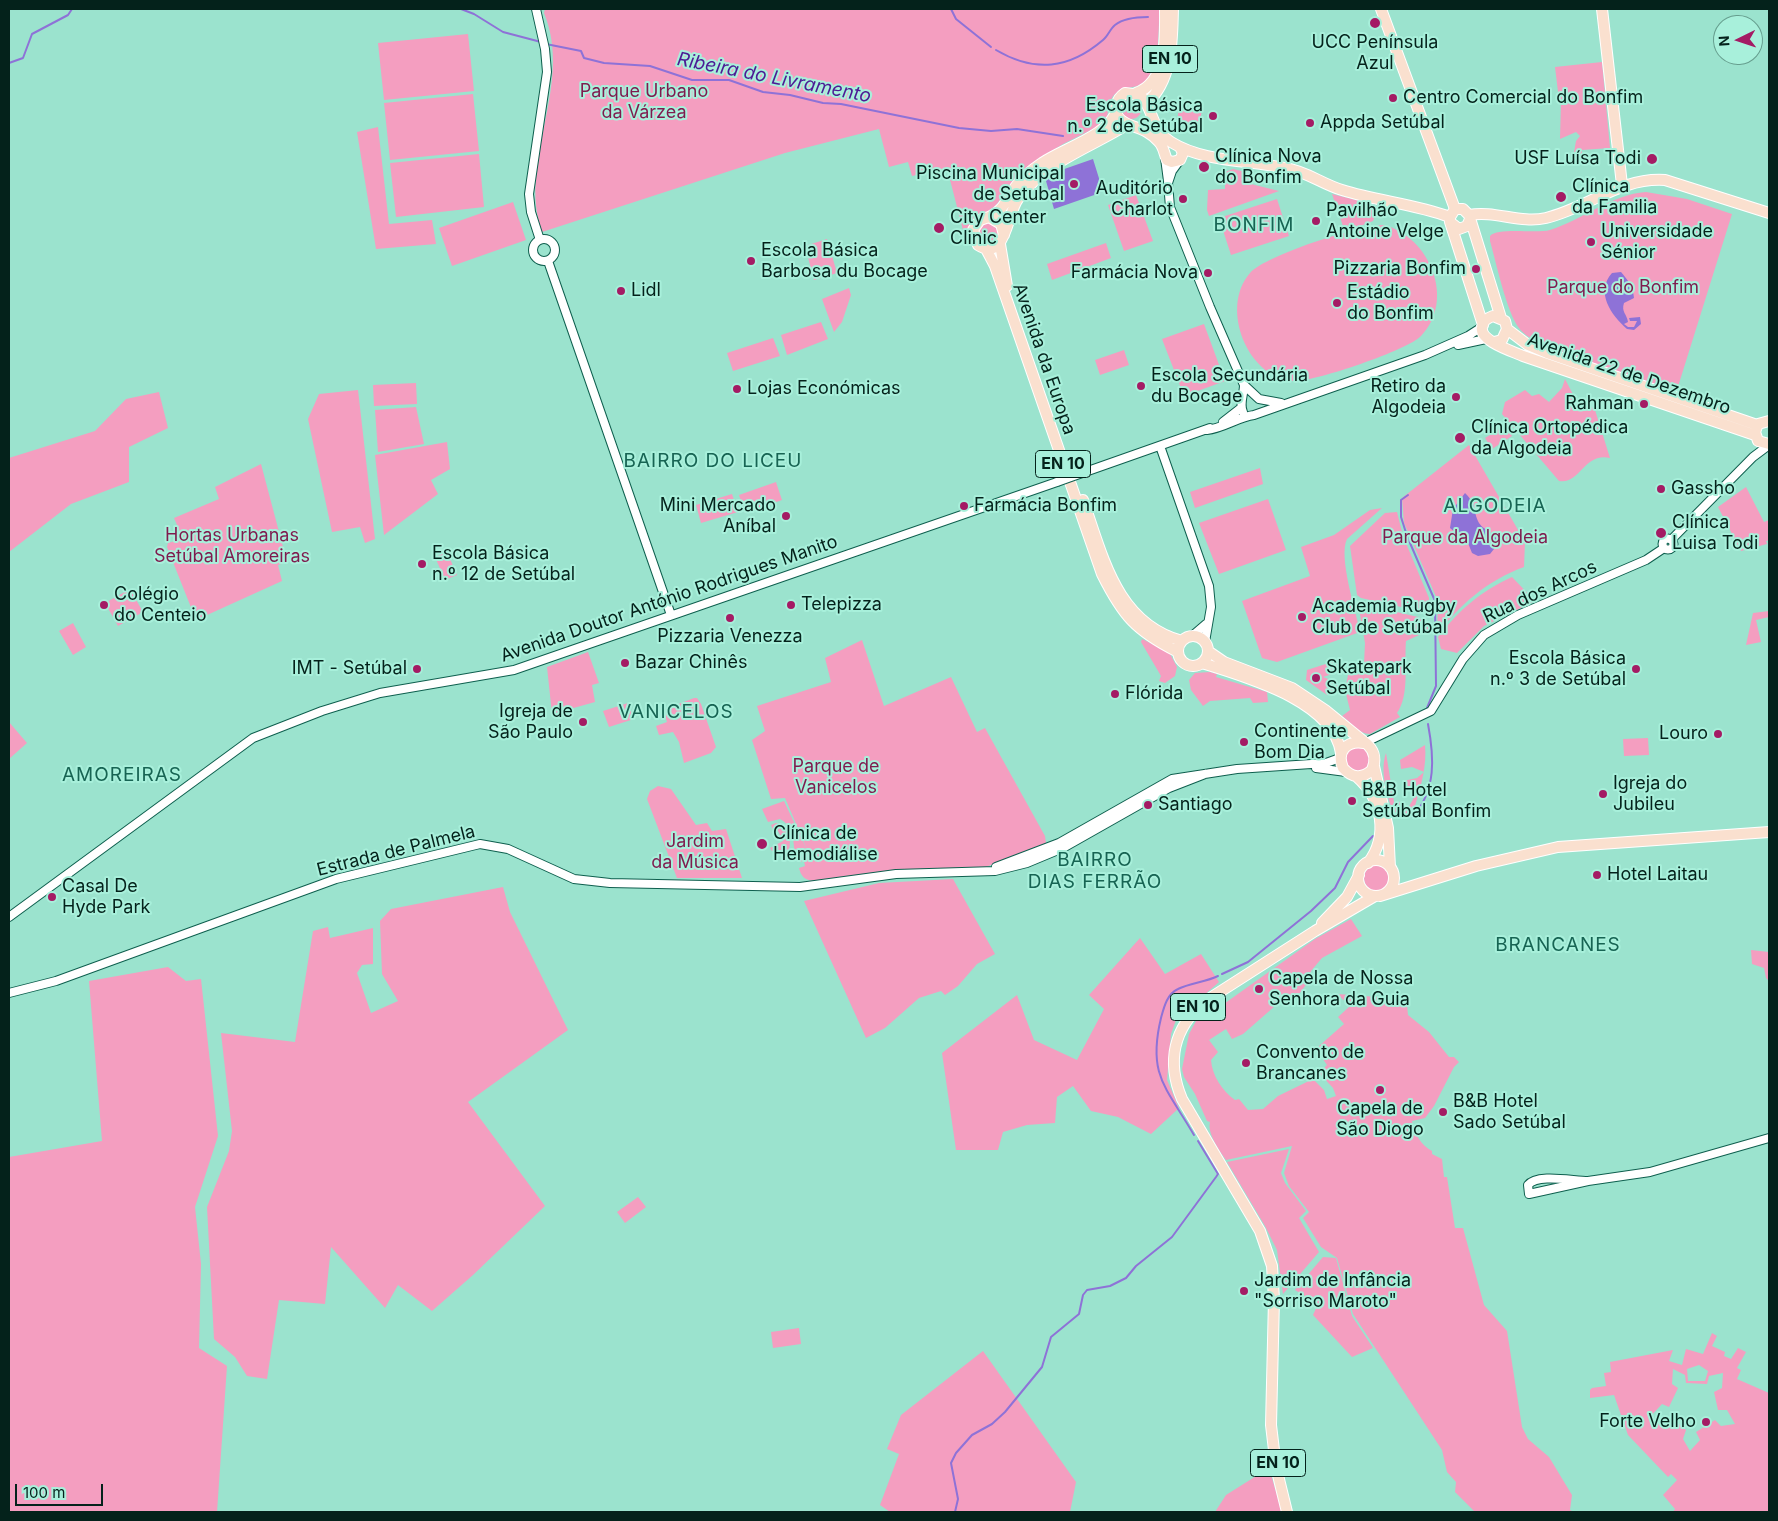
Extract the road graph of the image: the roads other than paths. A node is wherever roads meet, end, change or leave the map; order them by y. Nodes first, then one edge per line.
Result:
1 (1165, 9) edge
2 (1173, 9) edge
3 (1381, 9) edge
4 (1602, 9) edge
5 (538, 10) edge
6 (1136, 93) junction
7 (1147, 106) junction
8 (1116, 111) junction
9 (1130, 124) junction
10 (1180, 152) junction
11 (1165, 155) junction
12 (1168, 183) junction
13 (1622, 185) junction
14 (1449, 195) junction
15 (1435, 212) junction
16 (1769, 213) edge
17 (1487, 214) junction
18 (1452, 216) junction
19 (1470, 217) junction
20 (989, 218) junction
21 (1474, 229) junction
22 (1454, 236) junction
23 (1002, 239) junction
24 (540, 240) junction
25 (986, 249) junction
26 (548, 261) junction
27 (1501, 318) junction
28 (1482, 326) junction
29 (1508, 329) junction
30 (1490, 340) junction
31 (1425, 355) junction
32 (1244, 385) junction
33 (1256, 397) junction
34 (1244, 398) junction
35 (1283, 404) junction
36 (1241, 408) junction
37 (1259, 412) junction
38 (1248, 415) junction
39 (1769, 421) edge
40 (1207, 430) junction
41 (1757, 433) junction
42 (1769, 445) edge
43 (1160, 446) junction
44 (1754, 457) junction
45 (671, 615) junction
46 (1206, 624) junction
47 (1192, 636) junction
48 (1182, 641) junction
49 (1206, 646) junction
50 (1178, 652) junction
51 (1202, 663) junction
52 (1379, 737) junction
53 (1364, 743) junction
54 (1374, 753) junction
55 (1341, 756) junction
56 (1297, 766) junction
57 (1374, 766) junction
58 (1346, 772) junction
59 (1357, 777) junction
60 (1769, 832) edge
61 (1368, 863) junction
62 (1392, 870) junction
63 (1360, 872) junction
64 (1426, 880) junction
65 (1378, 896) junction
66 (9, 917) edge
67 (1315, 931) junction
68 (9, 993) edge
69 (1769, 1138) edge
70 (1588, 1181) junction
71 (1271, 1413) junction
72 (1287, 1512) edge
73 (1291, 1512) edge

1 - 6 main road, EN 10
2 - 7 main road, EN 10
3 - 14 main road
4 - 13 main road
5 - 24 street
6 - 7 main road
6 - 8 main road
7 - 9 main road
7 - 10 main road
8 - 9 main road
8 - 20 main road
9 - 11 main road
9 - 23 main road, Avenida da Europa / EN 10
10 - 11 main road
10 - 11 main road
10 - 12 street
10 - 15 main road
11 - 12 street
12 - 32 street
13 - 16 main road
13 - 17 main road
14 - 15 main road
14 - 18 main road
15 - 18 main road
15 - 22 main road
17 - 19 main road
17 - 21 main road
18 - 19 main road
18 - 19 main road
18 - 22 main road
19 - 21 main road
20 - 23 main road
20 - 25 main road
21 - 27 main road
22 - 28 main road
23 - 25 main road
23 - 48 main road, Avenida da Europa / EN 10
24 - 26 street
24 - 26 street
25 - 50 main road, Avenida da Europa / EN 10
26 - 45 street
27 - 28 main road
27 - 29 main road
28 - 30 main road
28 - 31 street
29 - 30 main road
29 - 41 main road, Avenida 22 de Dezembro
30 - 31 street
30 - 41 main road, Avenida 22 de Dezembro
31 - 35 street
32 - 33 street
32 - 34 street
33 - 34 street
33 - 35 street
33 - 37 street
34 - 36 street
35 - 37 street
36 - 38 street
36 - 40 street, Avenida Doutor António Rodrigues Manito
37 - 38 street
38 - 40 street, Avenida Doutor António Rodrigues Manito
39 - 41 main road
40 - 43 street, Avenida Doutor António Rodrigues Manito
41 - 42 main road
41 - 44 street
42 - 44 street
43 - 45 street, Avenida Doutor António Rodrigues Manito, bridge
43 - 46 street
44 - 52 street, Rua dos Arcos
45 - 66 street, Avenida Doutor António Rodrigues Manito
46 - 47 street
46 - 49 street
47 - 48 main road
47 - 49 main road
48 - 50 main road
49 - 51 main road
49 - 53 main road
50 - 51 main road, Avenida da Europa
51 - 55 main road, Avenida da Europa
52 - 53 street, Rua dos Arcos
52 - 54 street
53 - 54 main road
53 - 55 main road
54 - 57 main road, EN 10
55 - 56 street, Estrada de Palmela
55 - 58 main road
56 - 58 street, Estrada de Palmela
56 - 68 street, Estrada de Palmela
57 - 59 main road
57 - 62 main road, EN 10
58 - 59 main road, EN 10
59 - 61 main road, EN 10
60 - 64 main road
61 - 62 main road
61 - 63 main road, EN 10
62 - 64 main road
62 - 65 main road, EN 10
63 - 65 main road
63 - 67 main road, EN 10
64 - 65 main road
65 - 67 main road, EN 10
67 - 71 main road, EN 10
69 - 70 street
70 - 70 street
71 - 72 main road, EN 10
71 - 73 main road, EN 10

